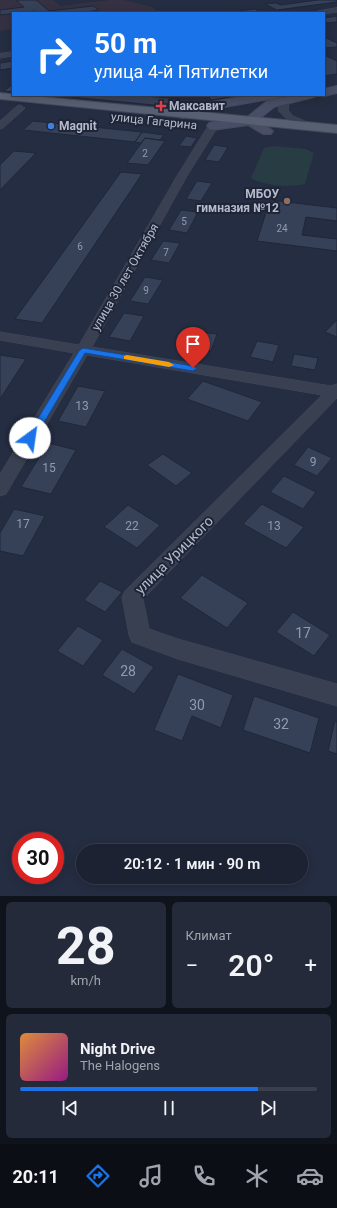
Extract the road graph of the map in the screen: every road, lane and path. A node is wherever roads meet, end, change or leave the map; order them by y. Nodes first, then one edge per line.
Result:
1 (337, 10) edge
2 (324, 12) edge
3 (12, 54) edge
4 (0, 56) edge
5 (337, 86) edge
6 (325, 87) edge
7 (337, 90) edge
8 (325, 92) edge
9 (0, 96) edge
10 (293, 96) edge
11 (276, 97) edge
12 (0, 106) edge
13 (20, 108) junction
14 (183, 114) junction
15 (251, 115) junction
16 (234, 119) junction
17 (0, 126) edge
18 (213, 126) junction
19 (309, 126) junction
20 (337, 129) edge
21 (266, 131) junction
22 (337, 138) edge
23 (0, 336) edge
24 (83, 351) junction
25 (336, 391) edge
26 (0, 489) edge
27 (337, 695) edge

1 - 2 street
3 - 4 street
5 - 6 main road
7 - 8 main road
9 - 14 main road, улица Гагарина
10 - 11 main road
11 - 14 main road
11 - 15 main road
11 - 15 main road
11 - 19 street, улица Гагарина
12 - 13 main road, улица Гагарина
13 - 17 street
13 - 18 main road, улица Гагарина
14 - 16 main road, улица Гагарина
15 - 16 main road, улица Гагарина
15 - 18 main road, улица Гагарина
15 - 19 main road, улица Гагарина
15 - 21 main road, улица Гагарина
16 - 18 street
18 - 21 main road, улица Гагарина
18 - 24 street, улица 30 лет Октября
19 - 20 main road, улица Гагарина
21 - 22 main road, улица Гагарина
23 - 24 street
24 - 25 street
24 - 26 street, улица 30 лет Октября
25 - 27 street, улица Урицкого

